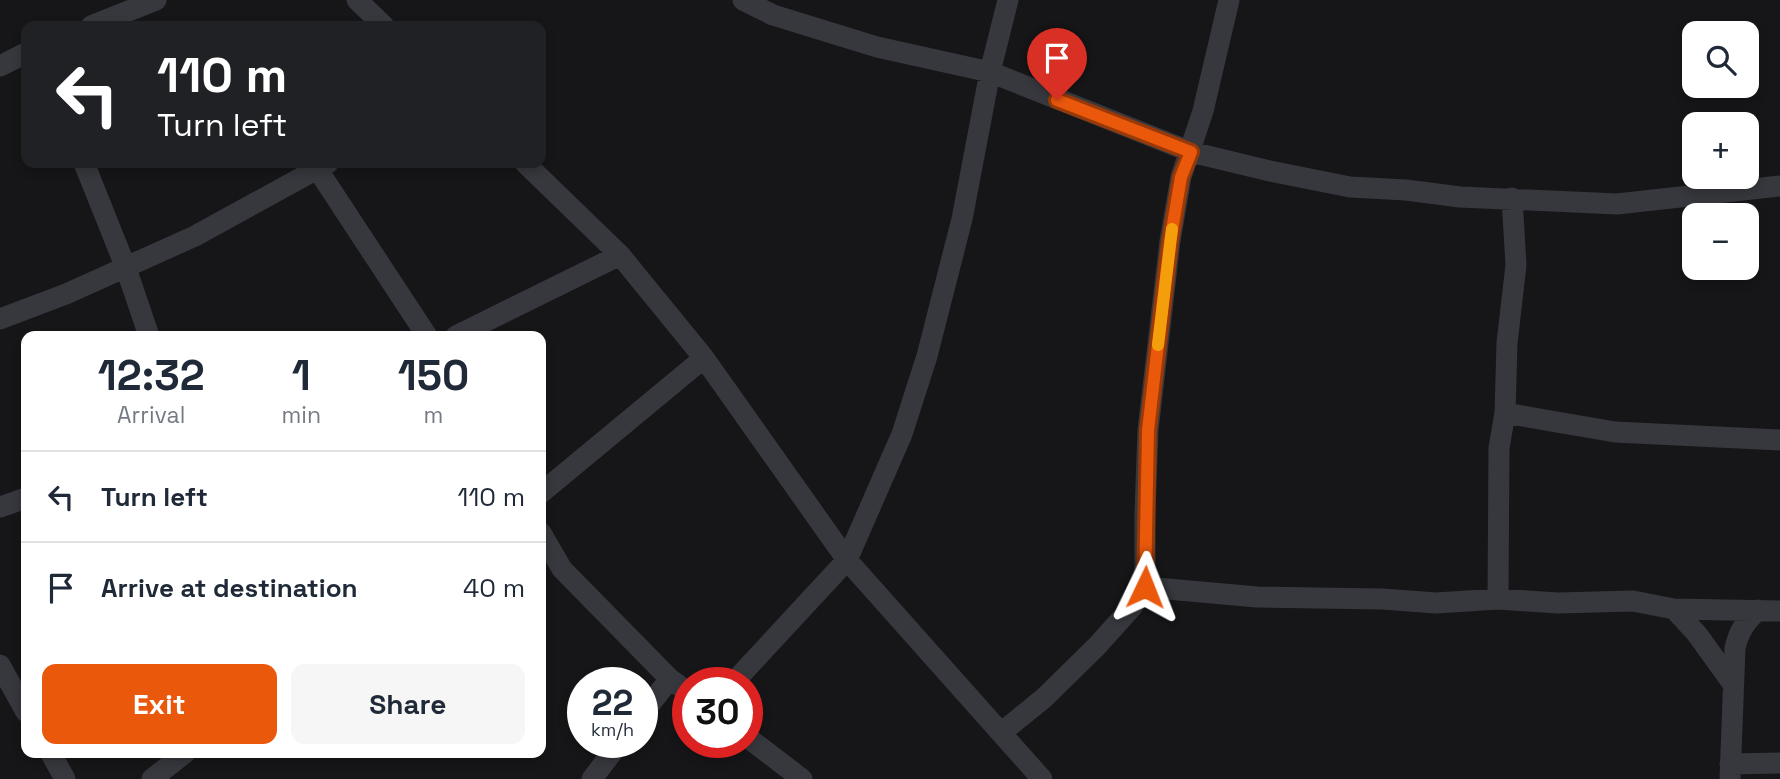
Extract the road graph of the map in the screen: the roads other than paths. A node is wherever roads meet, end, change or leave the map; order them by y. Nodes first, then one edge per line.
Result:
1 (156, 0) edge
2 (357, 0) edge
3 (743, 0) edge
4 (1008, 0) edge
5 (1229, 0) edge
6 (104, 21) edge
7 (379, 21) edge
8 (21, 55) edge
9 (0, 65) edge
10 (990, 72) junction
11 (1191, 152) junction
12 (86, 168) edge
13 (319, 168) edge
14 (324, 168) edge
15 (530, 168) edge
16 (1780, 186) edge
17 (1512, 198) junction
18 (620, 256) junction
19 (126, 268) junction
20 (0, 319) edge
21 (147, 331) edge
22 (424, 331) edge
23 (466, 331) edge
24 (704, 358) junction
25 (1505, 413) junction
26 (1780, 440) edge
27 (546, 489) edge
28 (21, 500) edge
29 (0, 507) edge
30 (546, 542) edge
31 (847, 561) junction
32 (1145, 587) junction
33 (1499, 598) junction
34 (1674, 609) junction
35 (1758, 610) junction
36 (1780, 611) edge
37 (0, 664) edge
38 (748, 667) edge
39 (670, 678) joint
40 (1732, 684) junction
41 (658, 693) edge
42 (21, 703) edge
43 (1001, 733) junction
44 (763, 749) edge
45 (53, 758) edge
46 (178, 758) edge
47 (608, 758) edge
48 (1780, 763) edge
49 (1730, 771) edge
50 (65, 779) edge
51 (152, 779) edge
52 (592, 779) edge
53 (802, 779) edge
54 (1042, 779) edge

1 - 6 street
2 - 7 street
3 - 10 street
4 - 10 street
5 - 11 street
8 - 9 street
10 - 11 street
10 - 31 street
11 - 17 street
11 - 32 street
12 - 19 street
13 - 19 street
14 - 22 street
15 - 18 street
16 - 17 street
17 - 25 street
18 - 23 street
18 - 24 street
19 - 20 street
19 - 21 street
24 - 27 street
24 - 31 street
25 - 26 street
25 - 33 street
28 - 29 street
30 - 39 street
31 - 38 street
31 - 43 street
32 - 33 street
32 - 43 street
33 - 34 street
34 - 35 street
34 - 40 street
35 - 36 street
35 - 40 street
37 - 42 street
39 - 41 street
40 - 49 street
43 - 54 street
44 - 53 street
45 - 50 street
46 - 51 street
47 - 52 street
48 - 49 street

